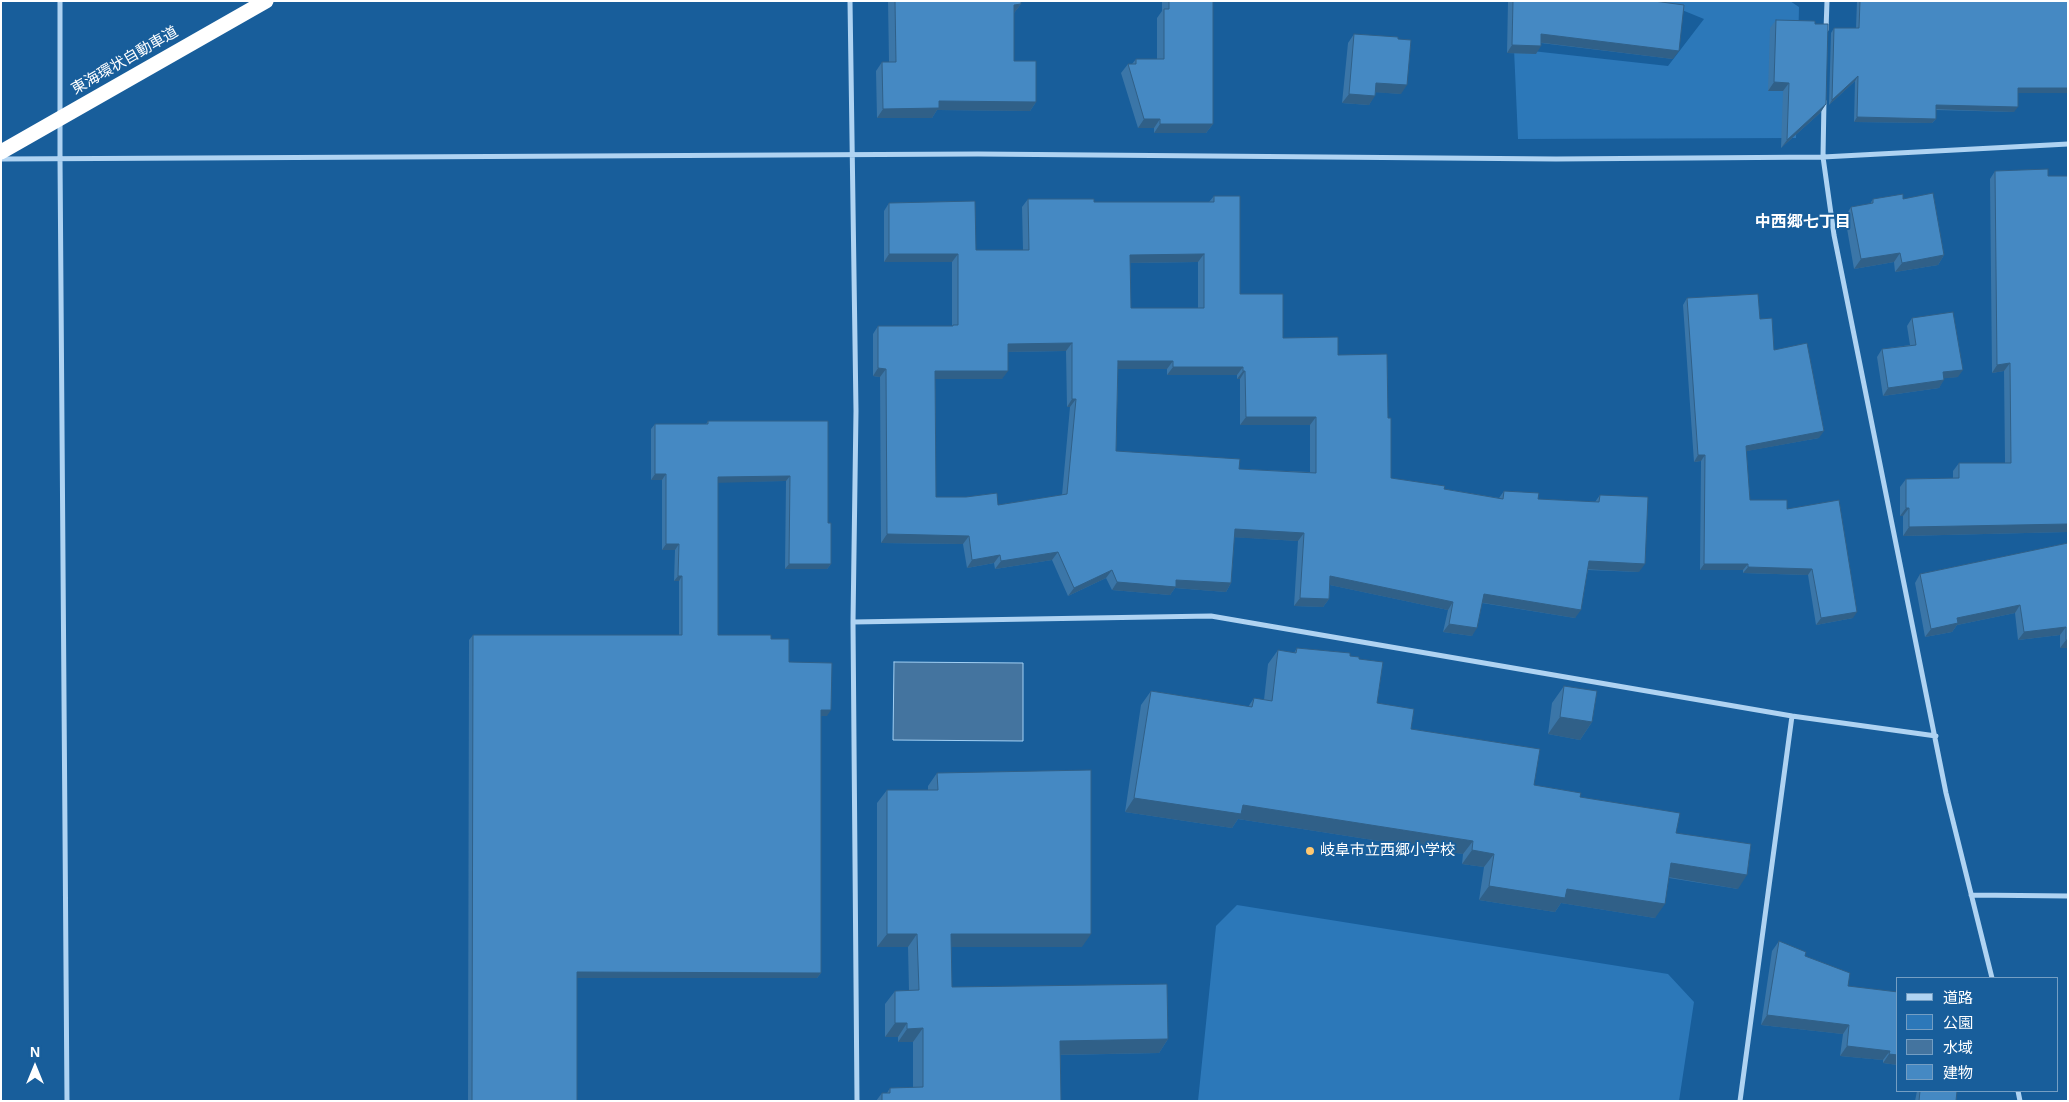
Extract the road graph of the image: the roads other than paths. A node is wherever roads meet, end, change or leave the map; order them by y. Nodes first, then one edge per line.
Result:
1 (60, 1) edge
2 (266, 1) edge
3 (850, 1) edge
4 (1827, 1) edge
5 (1826, 40) edge
6 (1824, 98) edge
7 (2068, 144) edge
8 (1, 152) edge
9 (852, 154) junction
10 (1822, 157) junction
11 (60, 158) junction
12 (1, 159) edge
13 (853, 622) junction
14 (1792, 716) junction
15 (1936, 736) junction
16 (1971, 895) junction
17 (2068, 896) edge
18 (1992, 977) edge
19 (68, 1101) edge
20 (857, 1101) edge
21 (1740, 1101) edge

1 - 11 street
2 - 8 highway, 東海環状自動車道
3 - 9 street
4 - 5 street
6 - 10 street
7 - 10 street
9 - 10 street
9 - 11 street
9 - 13 street
10 - 15 street
11 - 12 street
11 - 19 street
13 - 14 street
13 - 20 street
14 - 15 street
14 - 21 street
15 - 16 street
16 - 17 street
16 - 18 street

